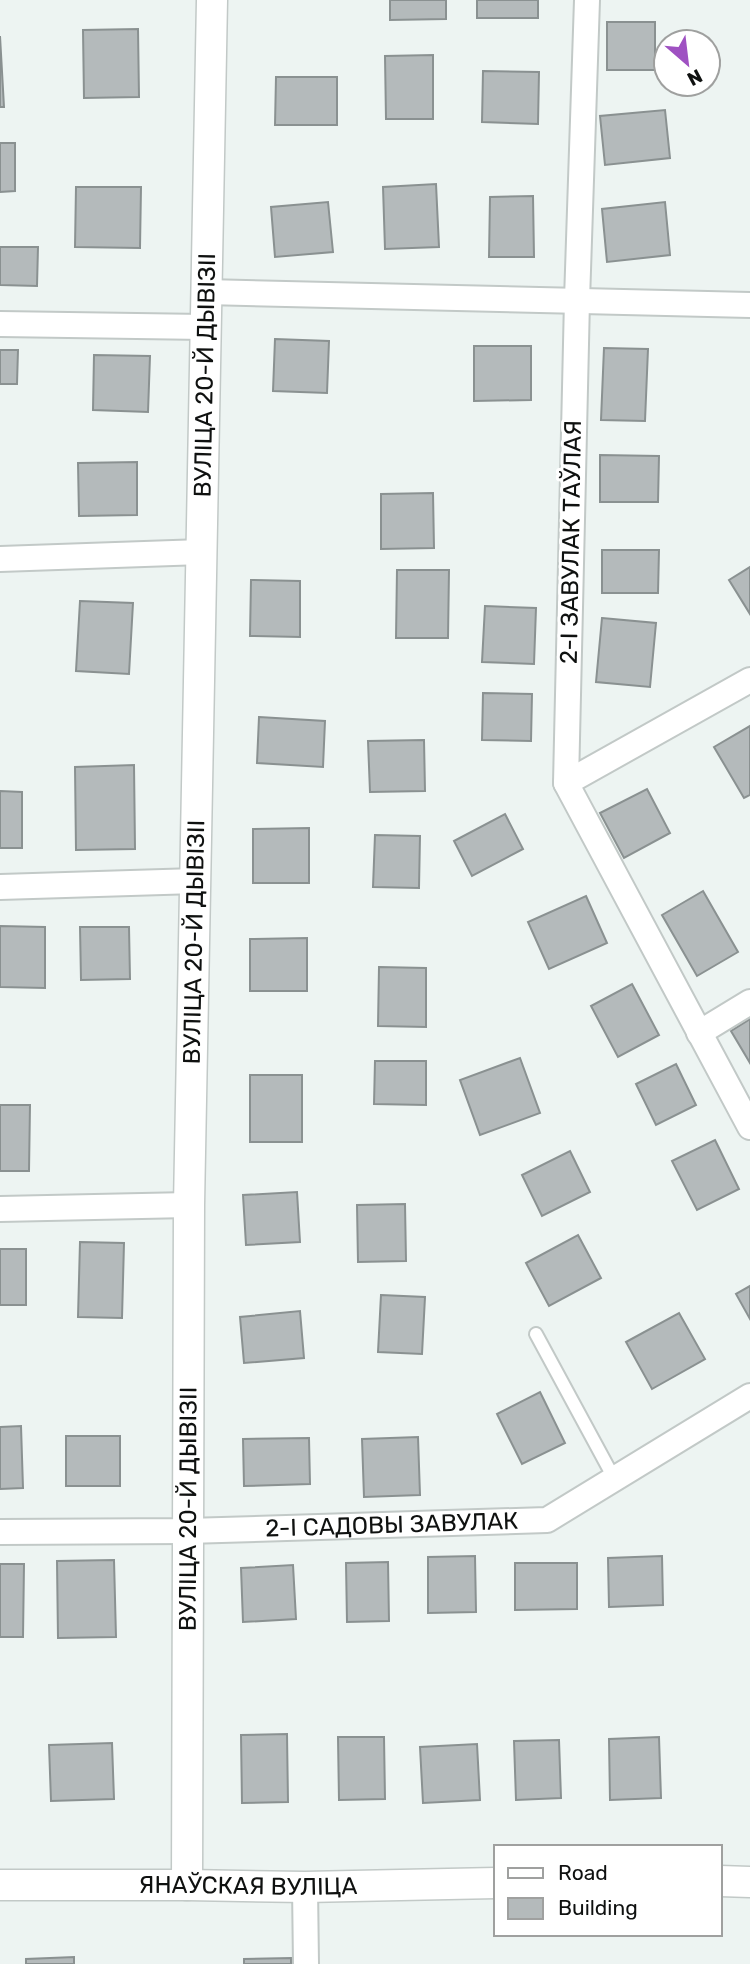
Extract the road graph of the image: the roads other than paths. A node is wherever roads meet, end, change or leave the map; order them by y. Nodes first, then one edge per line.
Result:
1 (212, 0) edge
2 (587, 0) edge
3 (206, 292) junction
4 (577, 300) junction
5 (750, 305) edge
6 (0, 324) edge
7 (205, 327) junction
8 (202, 552) junction
9 (0, 559) edge
10 (750, 680) edge
11 (566, 783) junction
12 (196, 881) junction
13 (0, 887) edge
14 (750, 1002) edge
15 (699, 1033) junction
16 (750, 1127) edge
17 (189, 1205) junction
18 (0, 1209) edge
19 (536, 1334) dead end
20 (750, 1396) edge
21 (615, 1480) junction
22 (187, 1531) junction
23 (0, 1532) edge
24 (722, 1881) edge
25 (494, 1882) edge
26 (750, 1882) edge
27 (0, 1885) edge
28 (187, 1885) junction
29 (305, 1887) junction
30 (306, 1964) edge

1 - 3 street, ВУЛІЦА 20-Й ДЫВІЗІІ
2 - 4 street, 2-І ЗАВУЛАК ТАЎЛАЯ
3 - 4 street
3 - 7 street, ВУЛІЦА 20-Й ДЫВІЗІІ
4 - 5 street
4 - 11 street, 2-І ЗАВУЛАК ТАЎЛАЯ
6 - 7 street
7 - 8 street, ВУЛІЦА 20-Й ДЫВІЗІІ
8 - 9 street
8 - 12 street, ВУЛІЦА 20-Й ДЫВІЗІІ
10 - 11 street
11 - 15 street, 2-І ЗАВУЛАК ТАЎЛАЯ
12 - 13 street
12 - 17 street, ВУЛІЦА 20-Й ДЫВІЗІІ
14 - 15 street
15 - 16 street, 2-І ЗАВУЛАК ТАЎЛАЯ
17 - 18 street
17 - 22 street, ВУЛІЦА 20-Й ДЫВІЗІІ
19 - 21 lane
20 - 21 street, 2-І САДОВЫ ЗАВУЛАК
21 - 22 street, 2-І САДОВЫ ЗАВУЛАК
22 - 23 street, 2-І САДОВЫ ЗАВУЛАК
22 - 28 street, ВУЛІЦА 20-Й ДЫВІЗІІ
24 - 26 street
25 - 29 street, ЯНАЎСКАЯ ВУЛІЦА
27 - 28 street, ЯНАЎСКАЯ ВУЛІЦА
28 - 29 street, ЯНАЎСКАЯ ВУЛІЦА
29 - 30 street

